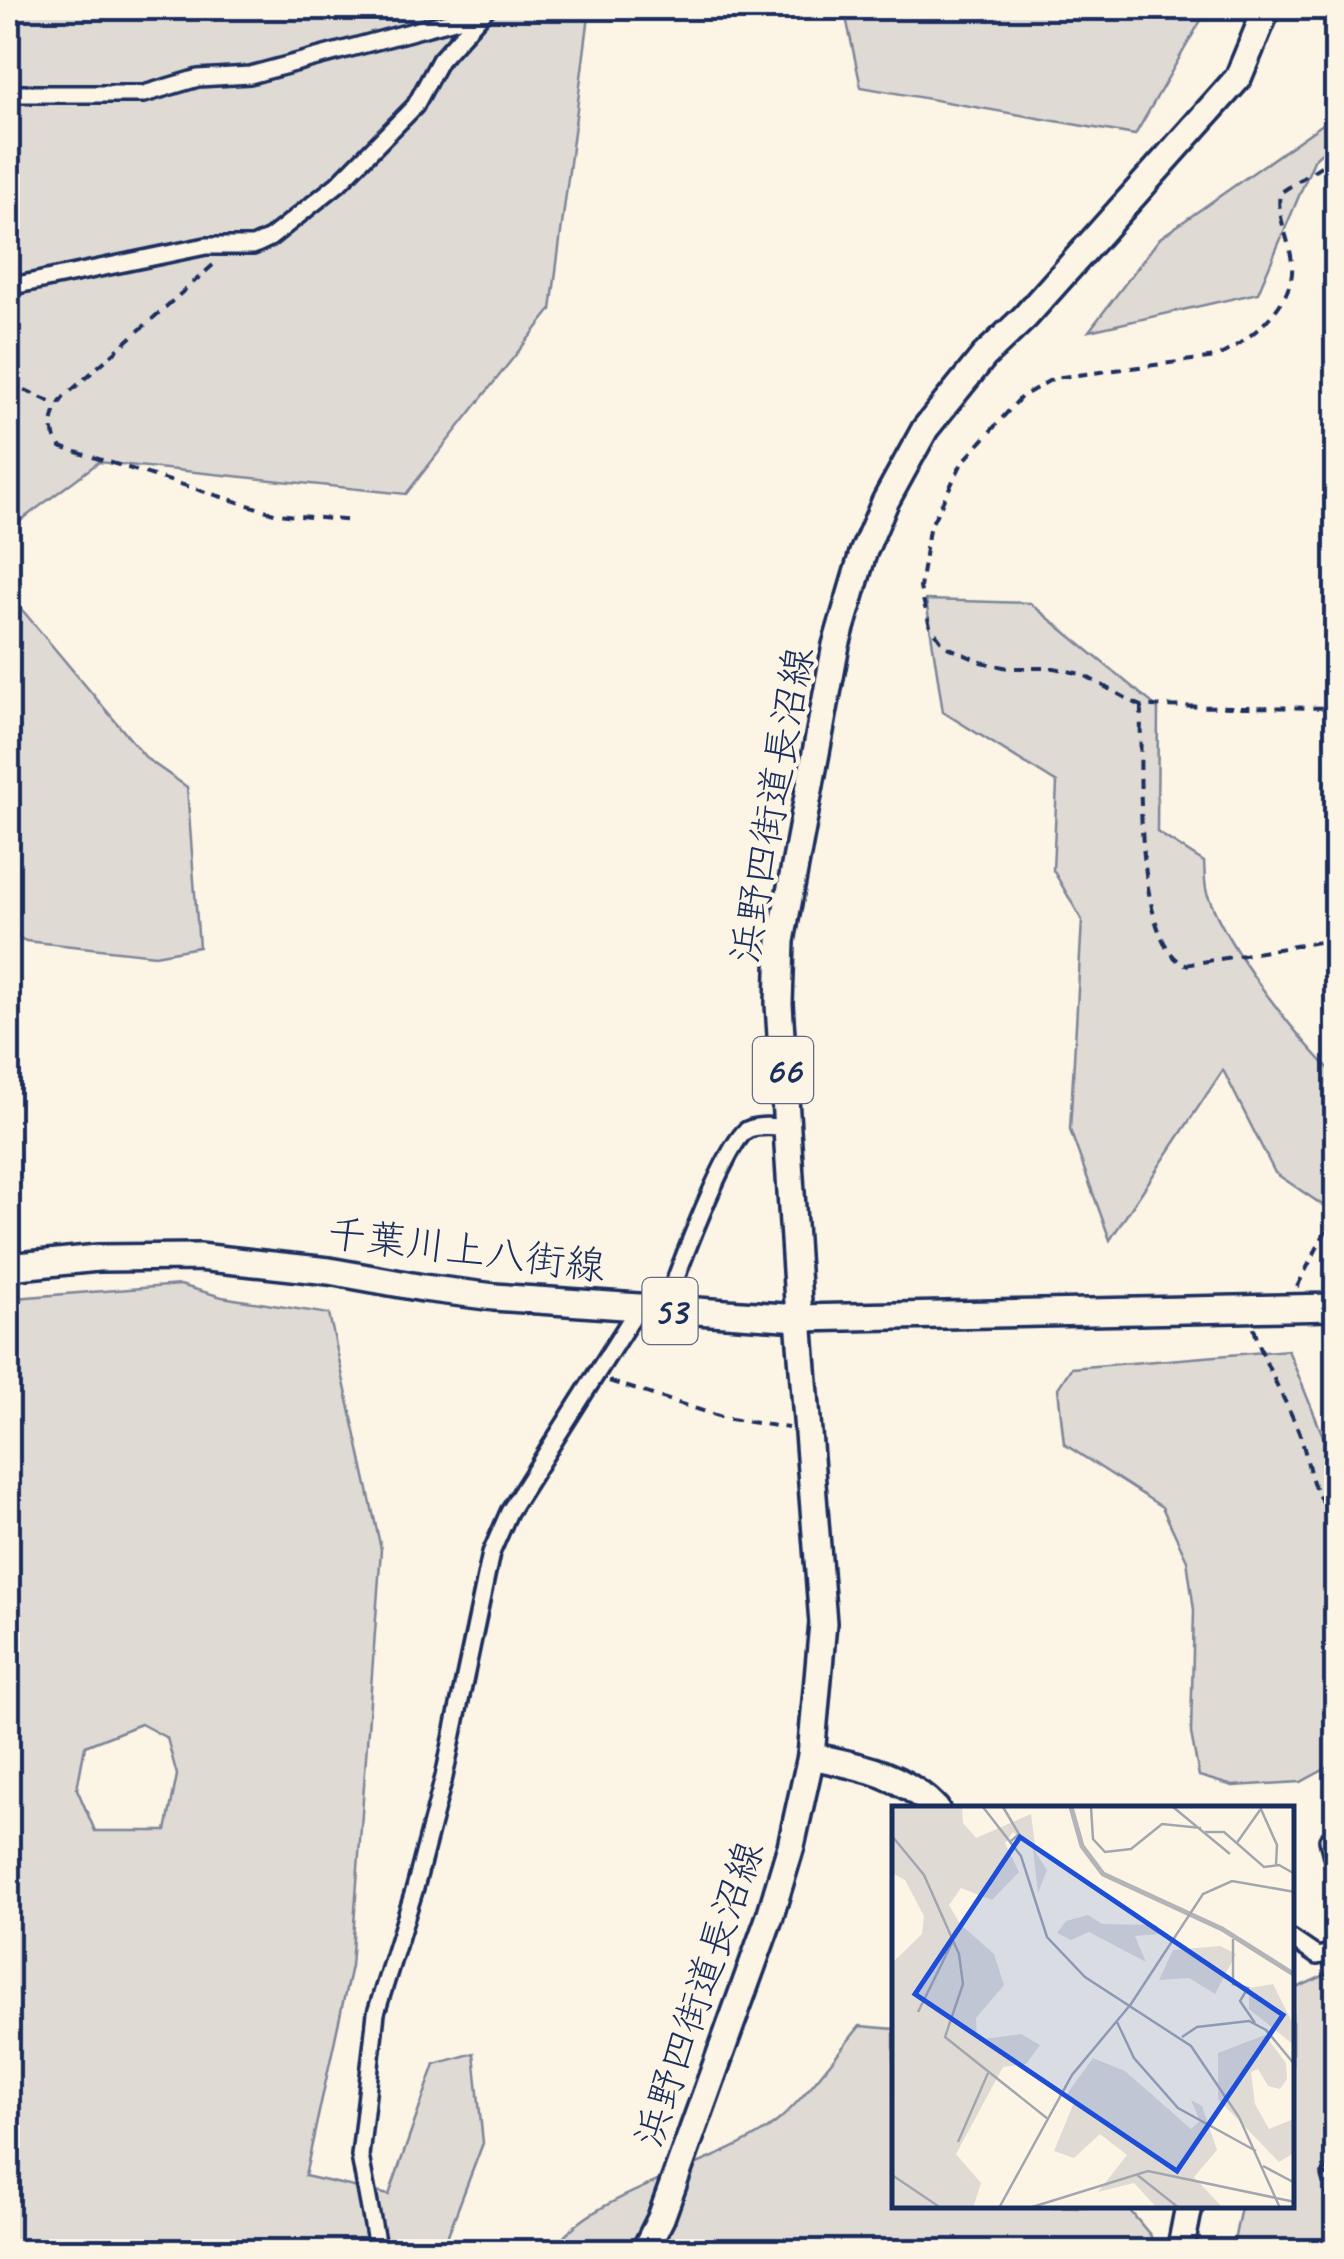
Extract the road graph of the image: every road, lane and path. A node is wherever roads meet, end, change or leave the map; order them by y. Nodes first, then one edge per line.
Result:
1 (487, 8) edge
2 (1267, 8) edge
3 (473, 20) junction
4 (8, 94) edge
5 (1336, 156) edge
6 (231, 248) junction
7 (8, 287) edge
8 (8, 382) edge
9 (57, 405) junction
10 (354, 521) dead end
11 (1142, 706) junction
12 (1336, 708) edge
13 (1336, 939) edge
14 (786, 1127) junction
15 (1336, 1211) edge
16 (8, 1268) edge
17 (1285, 1307) junction
18 (1336, 1307) edge
19 (1251, 1308) junction
20 (651, 1309) junction
21 (799, 1318) junction
22 (595, 1377) junction
23 (809, 1427) junction
24 (1336, 1514) edge
25 (811, 1756) junction
26 (932, 1806) edge
27 (1336, 1836) edge
28 (1336, 1872) edge
29 (1294, 1940) edge
30 (1336, 1952) edge
31 (1336, 2160) edge
32 (1320, 2176) junction
33 (1336, 2176) edge
34 (1188, 2209) edge
35 (1336, 2227) edge
36 (378, 2252) edge
37 (644, 2252) edge
38 (1180, 2252) edge

1 - 3 street
2 - 14 main road, 浜野四街道長沼線 / 66
3 - 4 street
3 - 6 street
5 - 11 path
6 - 7 street
6 - 9 path
8 - 9 path
9 - 10 path
11 - 12 path
11 - 13 path
14 - 20 street
14 - 21 main road, 浜野四街道長沼線 / 66
15 - 17 path
16 - 20 main road, 千葉川上八街線 / 53
17 - 18 main road, 千葉川上八街線 / 53
17 - 19 main road, 千葉川上八街線 / 53
19 - 21 main road, 千葉川上八街線 / 53
19 - 24 path
20 - 21 main road, 千葉川上八街線 / 53
20 - 22 street
21 - 23 main road, 浜野四街道長沼線 / 66
22 - 23 path
22 - 36 street
23 - 25 main road, 浜野四街道長沼線 / 66
25 - 26 main road
25 - 37 main road, 浜野四街道長沼線 / 66
27 - 28 street
29 - 30 street
31 - 32 path
32 - 33 path
32 - 35 path
34 - 38 main road

